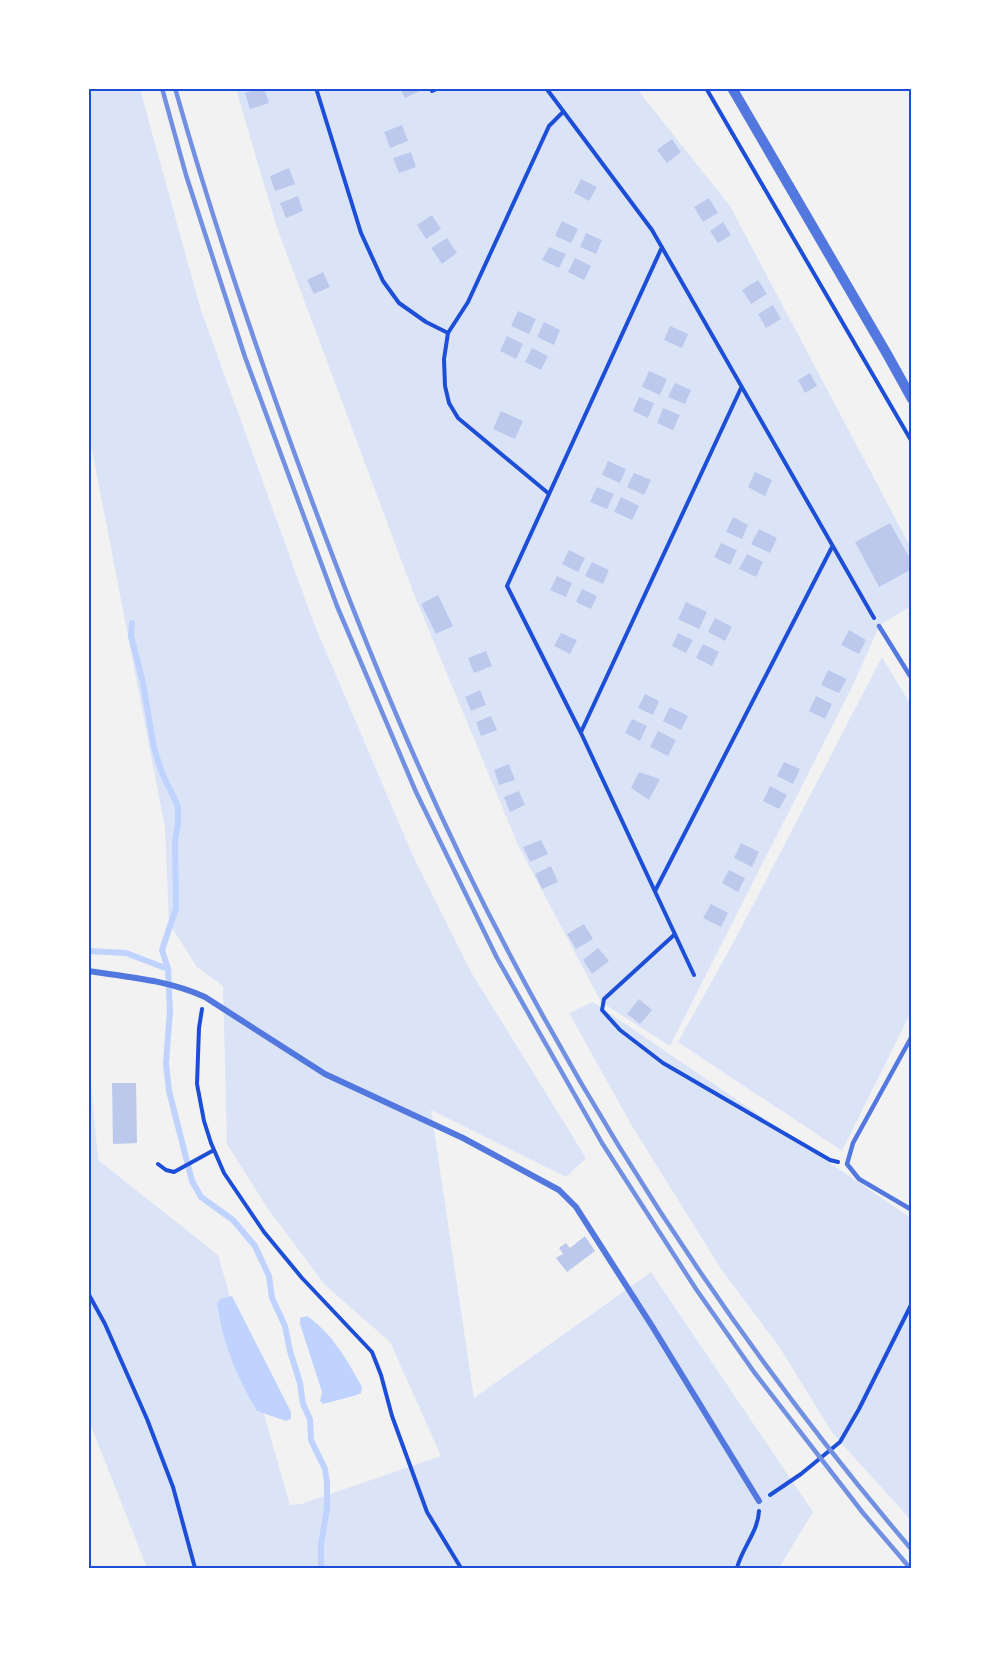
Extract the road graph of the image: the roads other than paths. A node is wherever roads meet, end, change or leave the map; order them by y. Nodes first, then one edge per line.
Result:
1 (732, 88) edge
2 (912, 399) edge
3 (879, 626) road end
4 (912, 679) edge
5 (88, 971) edge
6 (912, 1036) edge
7 (912, 1210) edge
8 (759, 1501) road end

1 - 2 street
3 - 4 lane
5 - 8 street
6 - 7 lane

